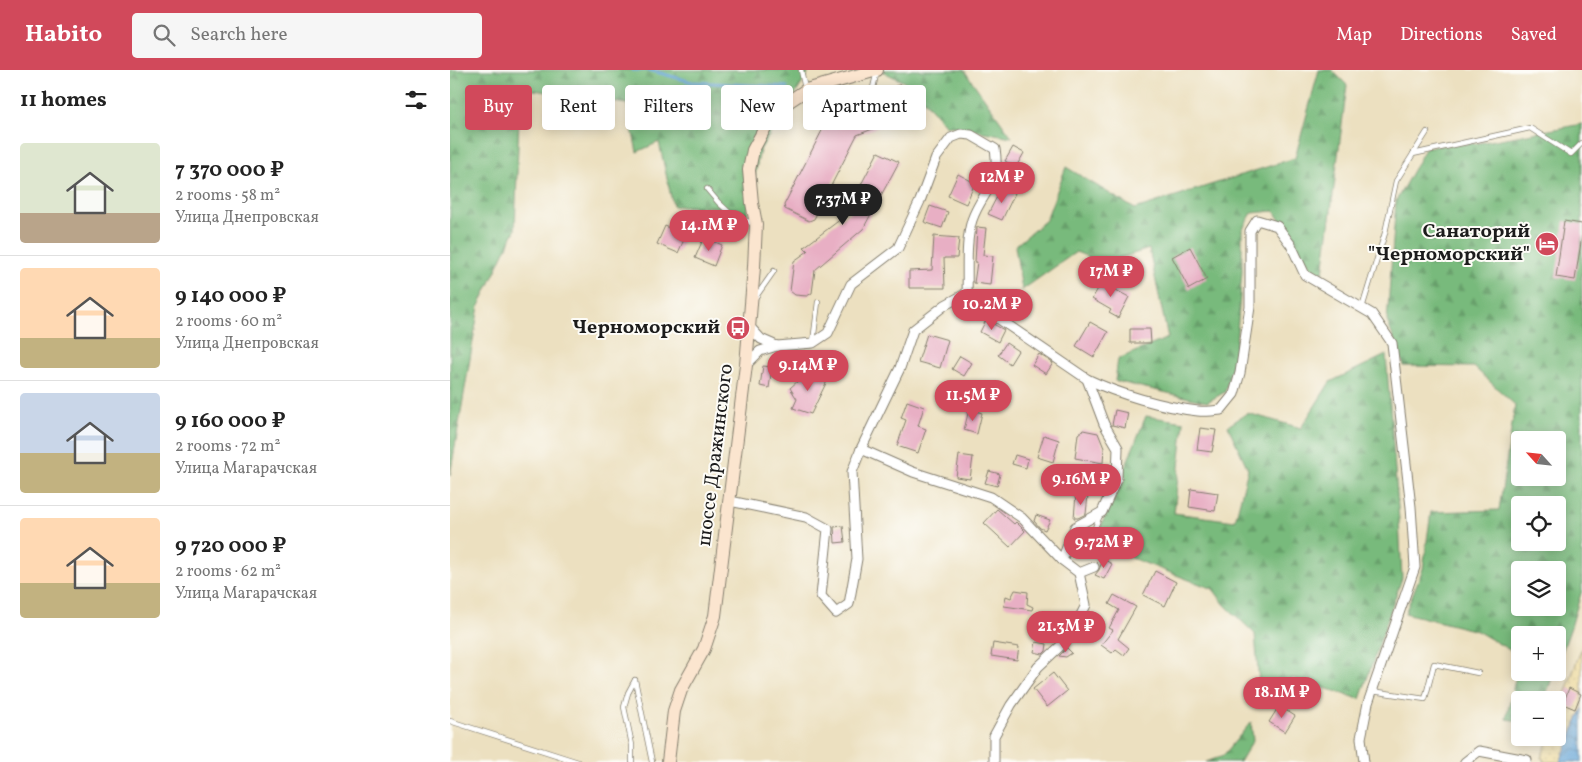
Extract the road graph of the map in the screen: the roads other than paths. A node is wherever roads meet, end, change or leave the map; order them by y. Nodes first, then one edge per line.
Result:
1 (801, 70) edge
2 (877, 70) edge
3 (805, 85) edge
4 (824, 85) edge
5 (874, 85) edge
6 (803, 92) edge
7 (1427, 132) dead end
8 (1582, 143) edge
9 (1413, 154) junction
10 (708, 189) dead end
11 (756, 224) junction
12 (774, 271) dead end
13 (967, 293) junction
14 (818, 302) dead end
15 (751, 304) junction
16 (1362, 308) junction
17 (749, 326) junction
18 (813, 344) junction
19 (777, 346) junction
20 (746, 365) junction
21 (1087, 379) junction
22 (861, 449) junction
23 (730, 501) junction
24 (1102, 512) junction
25 (1088, 543) dead end
26 (1062, 560) junction
27 (1094, 567) dead end
28 (1079, 573) junction
29 (1478, 672) dead end
30 (1372, 691) junction
31 (450, 722) edge
32 (1527, 760) dead end
33 (578, 762) edge
34 (632, 762) edge
35 (652, 762) edge
36 (668, 762) edge
37 (994, 762) edge
38 (1364, 762) edge
39 (1465, 762) edge

1 - 3 lane
2 - 4 main road, шоссе Дражинского
2 - 5 lane
6 - 11 main road, шоссе Дражинского
7 - 9 lane
8 - 9 lane
9 - 16 lane
10 - 11 lane
11 - 15 main road, шоссе Дражинского
12 - 15 lane
13 - 18 street
13 - 21 street
13 - 22 street
14 - 18 lane
15 - 17 main road, шоссе Дражинского
16 - 21 street
16 - 30 street
17 - 19 street
17 - 20 main road, шоссе Дражинского
18 - 19 street
19 - 20 street
20 - 23 main road, шоссе Дражинского
21 - 24 street
22 - 23 street
22 - 26 street
23 - 36 main road, шоссе Дражинского
24 - 25 lane
24 - 26 street
26 - 28 street
27 - 28 street
28 - 37 street
29 - 30 lane
30 - 38 street
31 - 33 lane
32 - 39 street
34 - 35 lane

